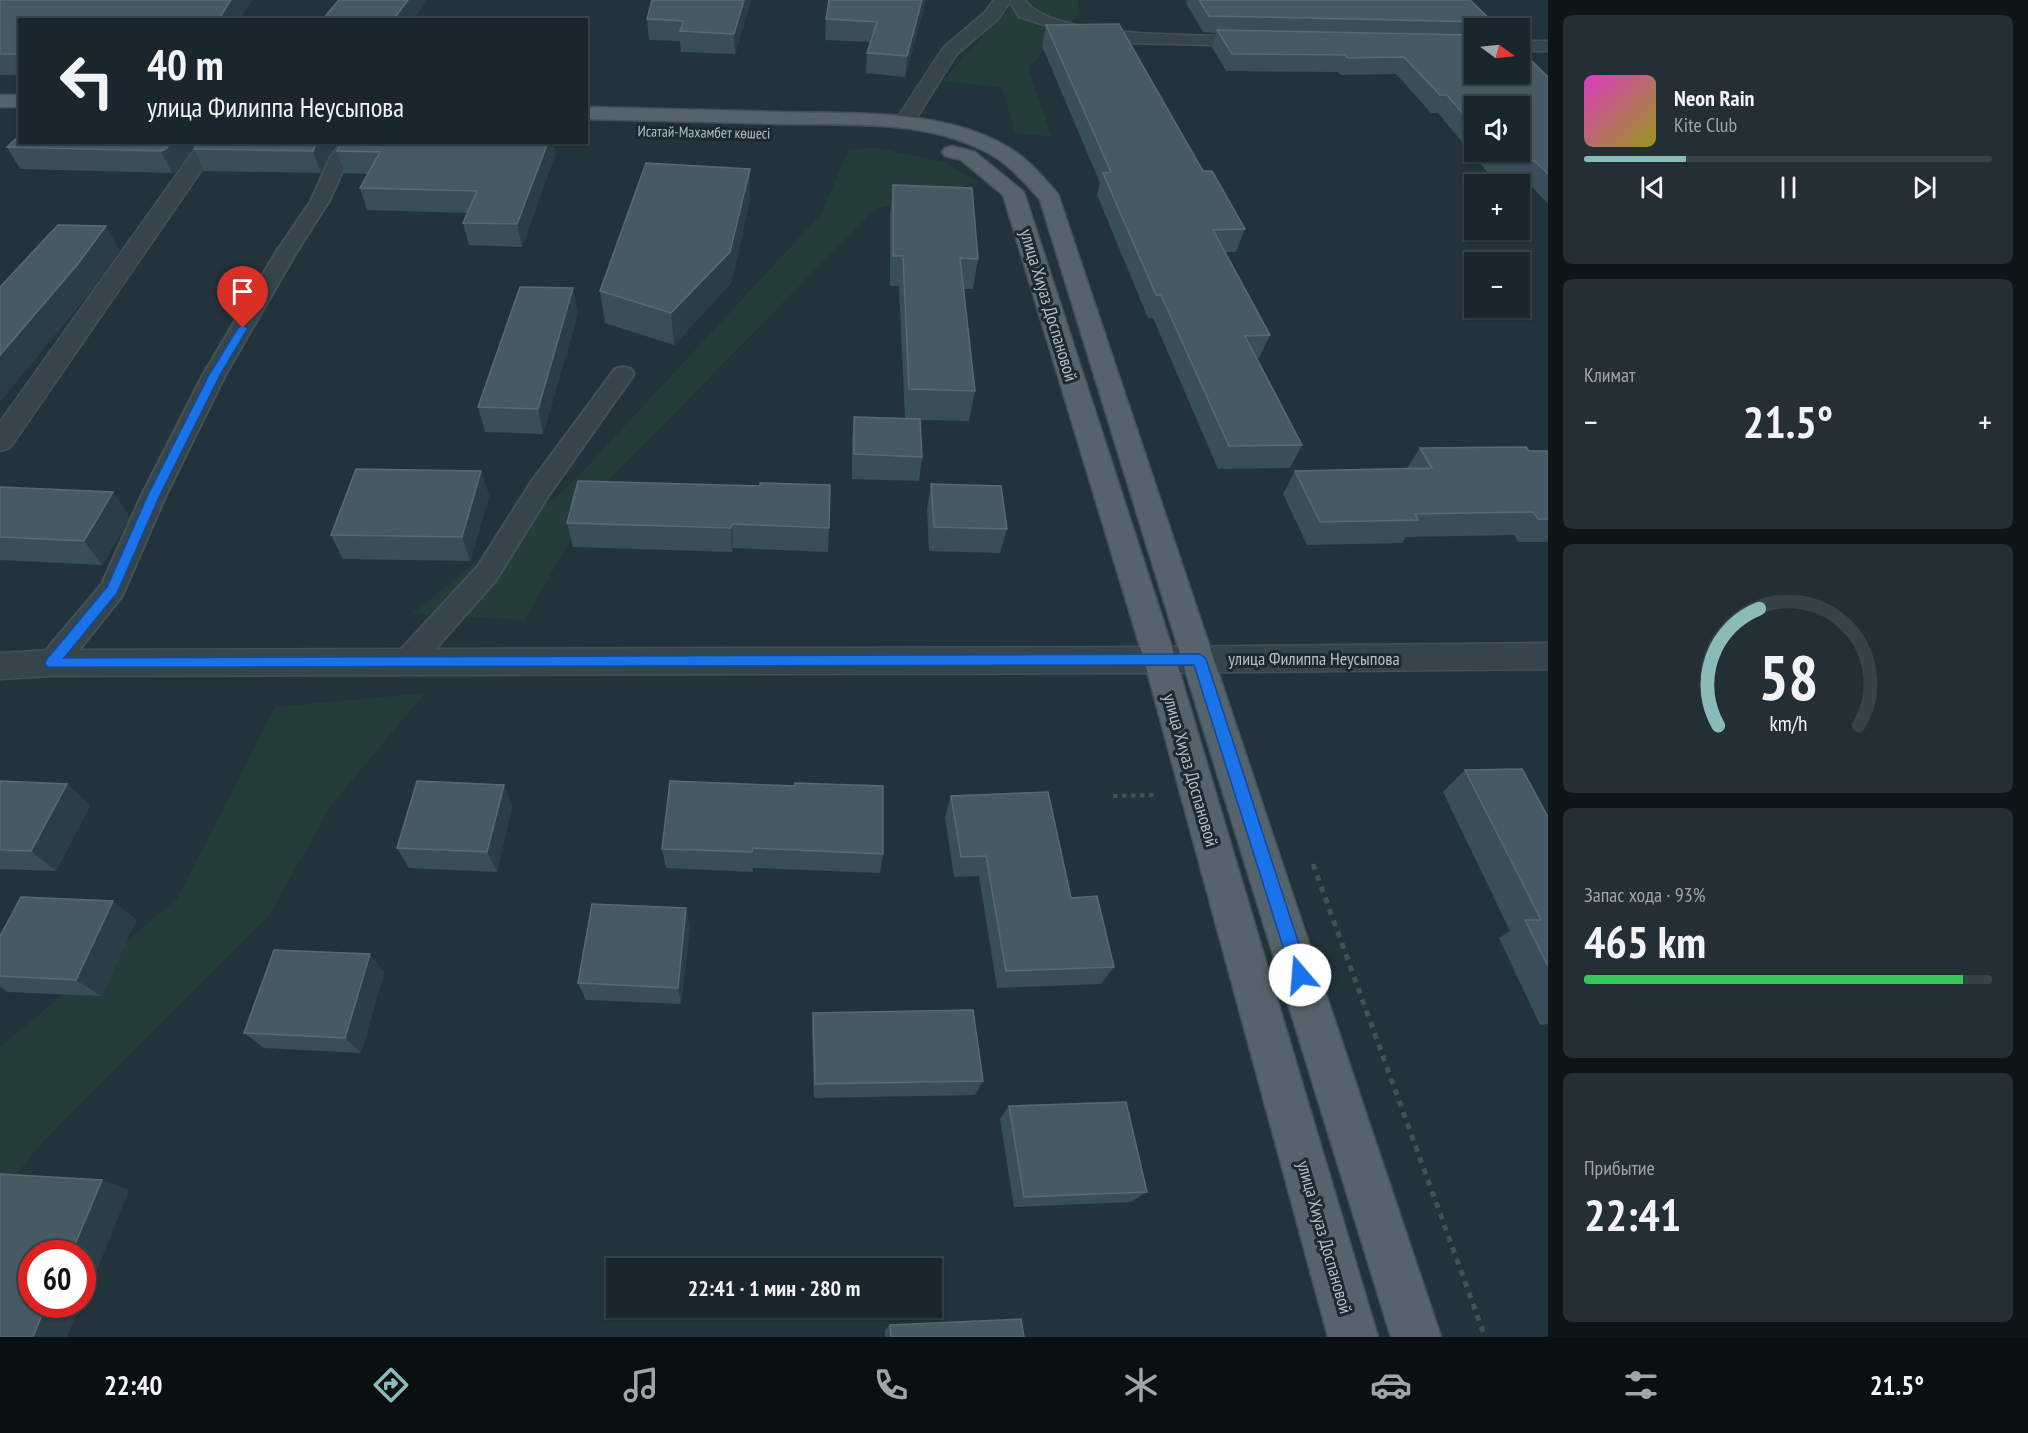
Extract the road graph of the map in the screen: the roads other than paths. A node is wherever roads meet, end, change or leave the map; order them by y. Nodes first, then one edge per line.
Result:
1 (1003, 0) edge
2 (1017, 0) edge
3 (1275, 41) edge
4 (1530, 46) edge
5 (1548, 46) edge
6 (0, 101) edge
7 (18, 101) edge
8 (588, 113) edge
9 (0, 119) edge
10 (18, 119) edge
11 (904, 123) junction
12 (588, 129) edge
13 (210, 144) edge
14 (350, 144) edge
15 (968, 156) joint
16 (623, 374) dead end
17 (0, 442) edge
18 (1548, 656) edge
19 (1200, 659) junction
20 (1160, 660) junction
21 (52, 663) junction
22 (406, 663) junction
23 (0, 666) edge
24 (1353, 1337) edge
25 (1416, 1337) edge

1 - 11 street
2 - 3 street
4 - 5 street
6 - 7 main road
8 - 11 main road, улица Хиуаз Доспановой
9 - 10 main road
11 - 19 main road, улица Хиуаз Доспановой
12 - 15 main road, Исатай-Махамбет көшесі
13 - 17 street
14 - 21 lane
15 - 20 main road, улица Хиуаз Доспановой
16 - 22 lane
18 - 19 street, улица Филиппа Неусыпова
19 - 20 street, улица Филиппа Неусыпова
19 - 25 main road, улица Хиуаз Доспановой
20 - 22 street, улица Филиппа Неусыпова
20 - 24 main road, улица Хиуаз Доспановой
21 - 22 street, улица Филиппа Неусыпова
21 - 23 street, улица Филиппа Неусыпова

